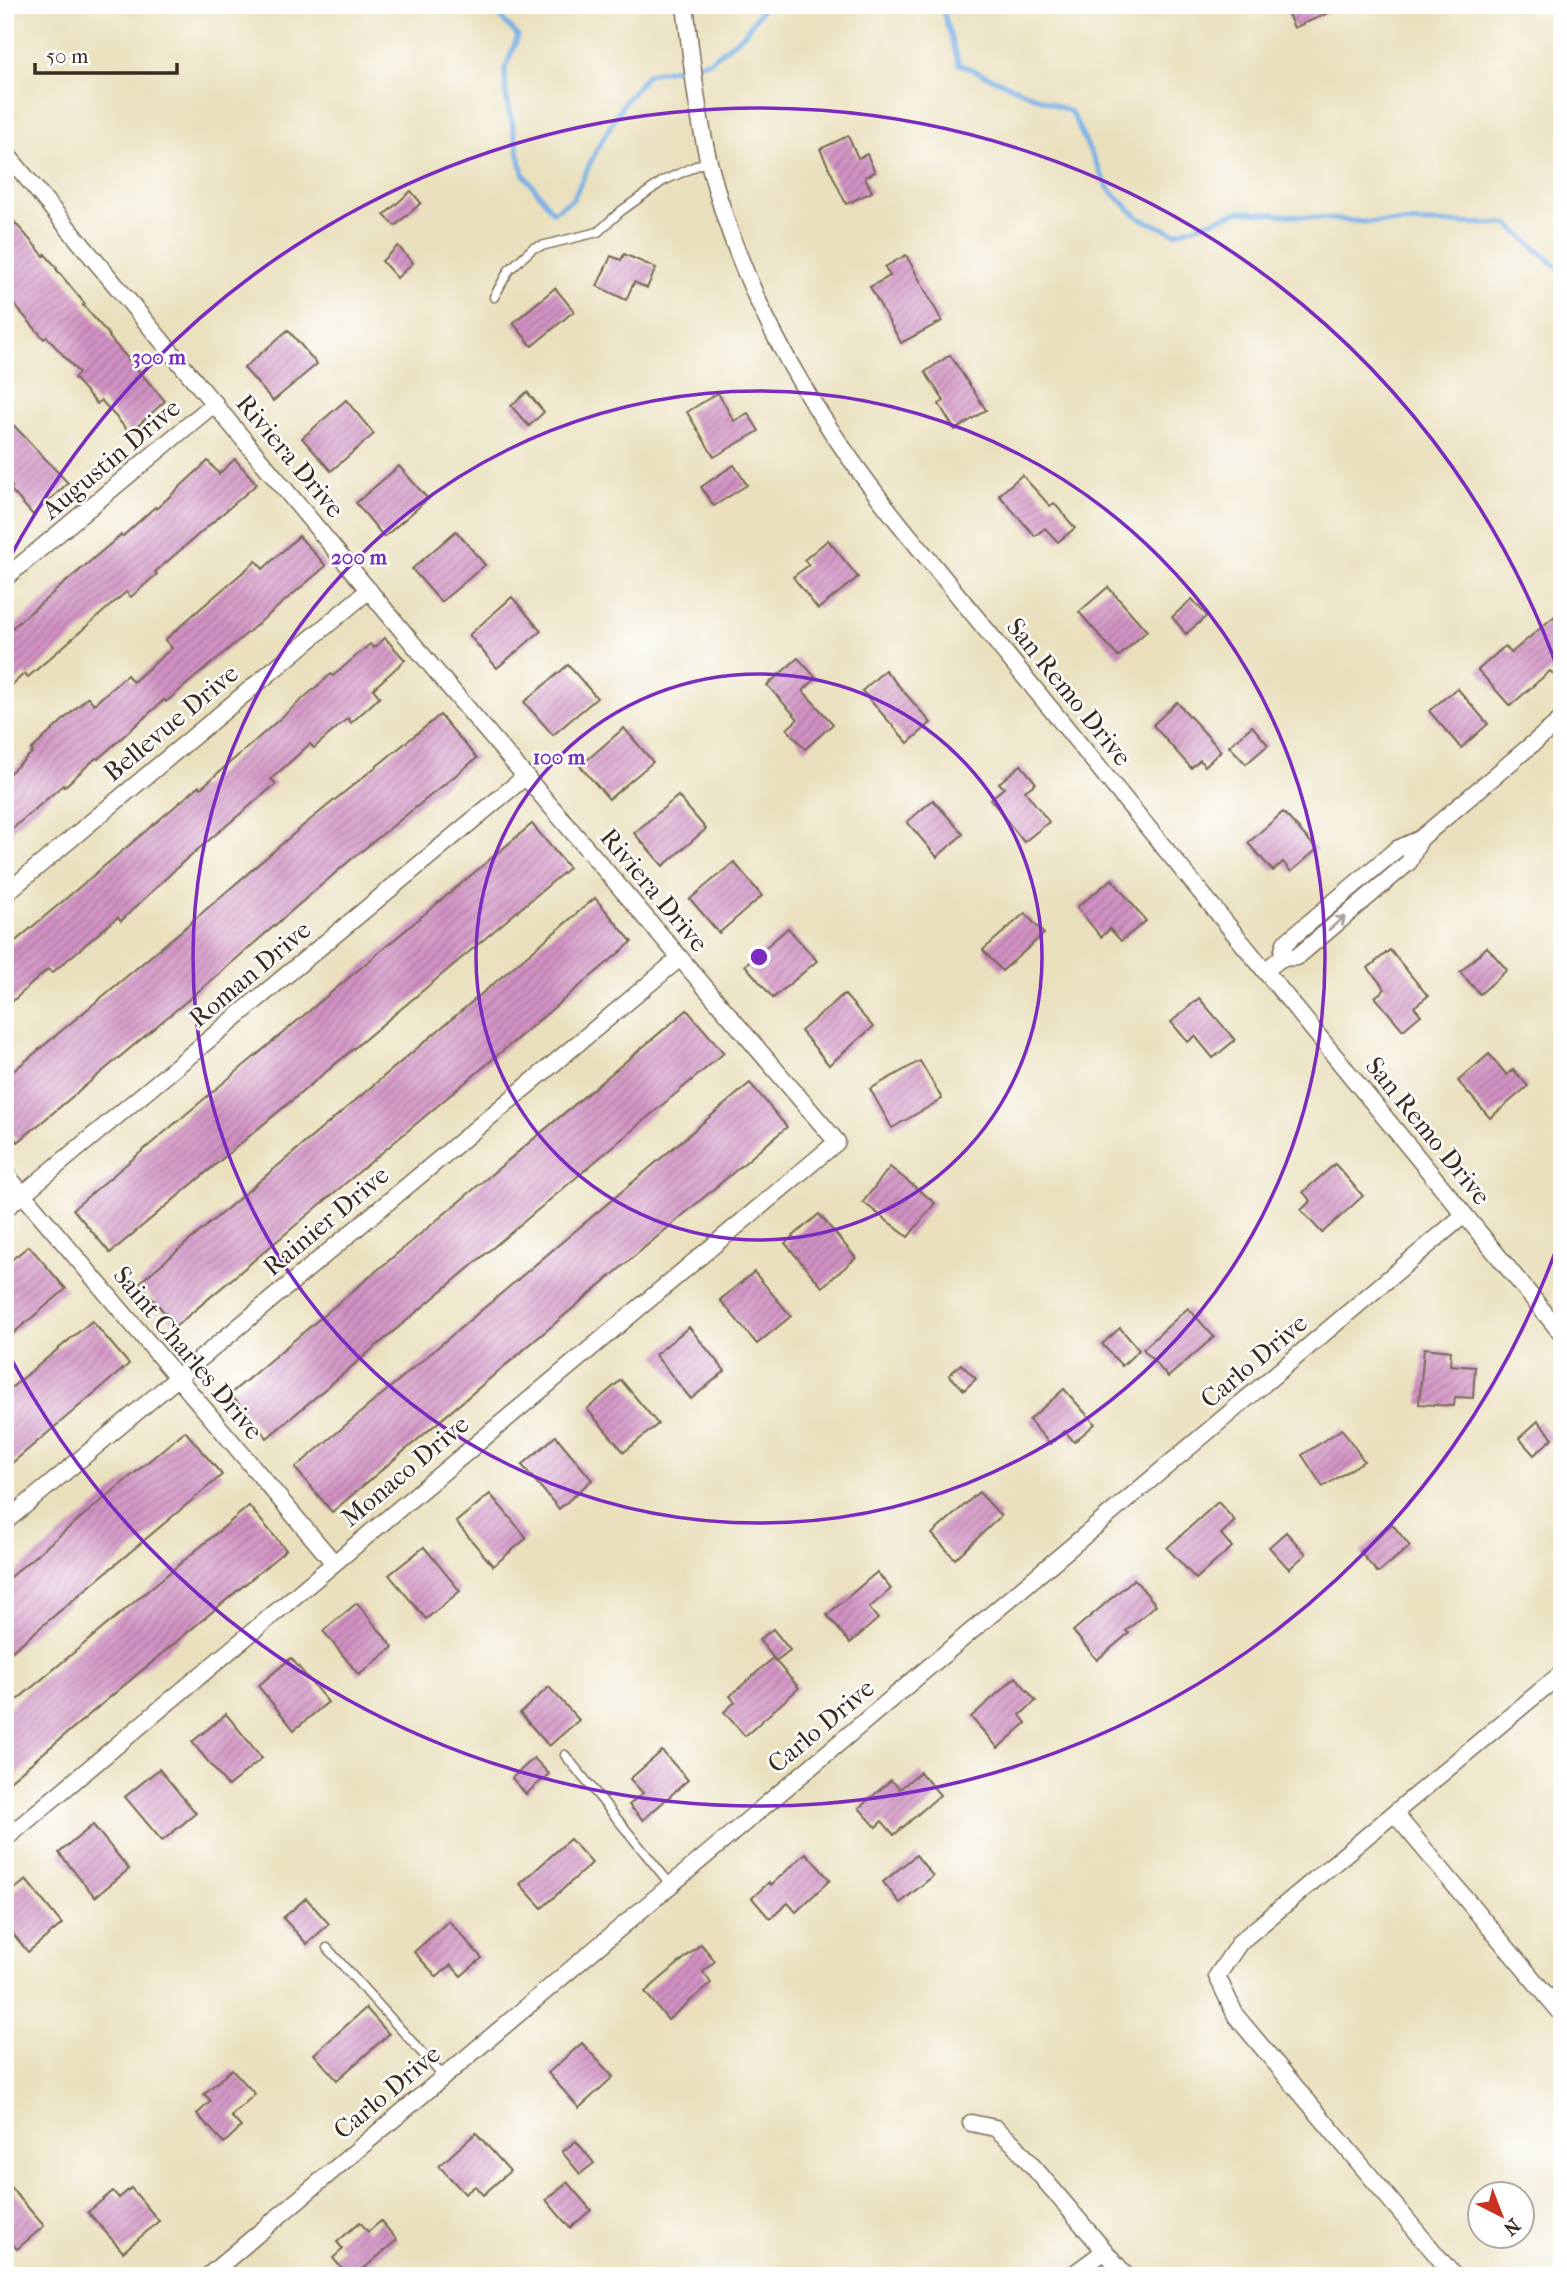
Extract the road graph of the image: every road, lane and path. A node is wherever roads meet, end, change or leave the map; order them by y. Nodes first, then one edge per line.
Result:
1 (685, 5) edge
2 (5, 152) edge
3 (709, 160) junction
4 (495, 297) dead end
5 (215, 403) junction
6 (5, 556) edge
7 (11, 574) edge
8 (369, 590) junction
9 (1562, 719) edge
10 (526, 776) junction
11 (5, 894) edge
12 (680, 958) junction
13 (1265, 971) junction
14 (837, 1142) joint
15 (5, 1173) edge
16 (23, 1194) junction
17 (5, 1209) edge
18 (1464, 1215) junction
19 (1562, 1334) edge
20 (177, 1377) junction
21 (5, 1522) edge
22 (334, 1563) junction
23 (1562, 1673) edge
24 (565, 1755) dead end
25 (1395, 1814) junction
26 (5, 1839) edge
27 (671, 1885) junction
28 (327, 1948) dead end
29 (1562, 2014) edge
30 (444, 2077) junction
31 (971, 2123) dead end
32 (1105, 2250) junction
33 (208, 2276) edge
34 (1071, 2276) edge
35 (1126, 2276) edge
36 (1454, 2276) edge

1 - 3 street, San Remo Drive
2 - 5 street, Riviera Drive
3 - 4 lane
3 - 13 street, San Remo Drive
5 - 7 street, Augustin Drive
5 - 8 street, Riviera Drive
6 - 7 street
8 - 10 street, Riviera Drive
8 - 11 street, Bellevue Drive
9 - 13 street
10 - 12 street, Riviera Drive
10 - 16 street, Roman Drive
12 - 14 street, Riviera Drive
12 - 20 street, Rainier Drive
13 - 18 street, San Remo Drive
14 - 22 street, Monaco Drive
15 - 16 street, Saint Charles Drive
16 - 17 street, Roman Drive
16 - 20 street, Saint Charles Drive
18 - 19 street, San Remo Drive
18 - 27 street, Carlo Drive
20 - 21 street, Rainier Drive
20 - 22 street, Saint Charles Drive
22 - 26 street, Monaco Drive
23 - 25 street
24 - 27 lane
25 - 29 street
25 - 36 street
27 - 30 street, Carlo Drive
28 - 30 lane
30 - 33 street, Carlo Drive
31 - 32 street
32 - 34 street
32 - 35 street

